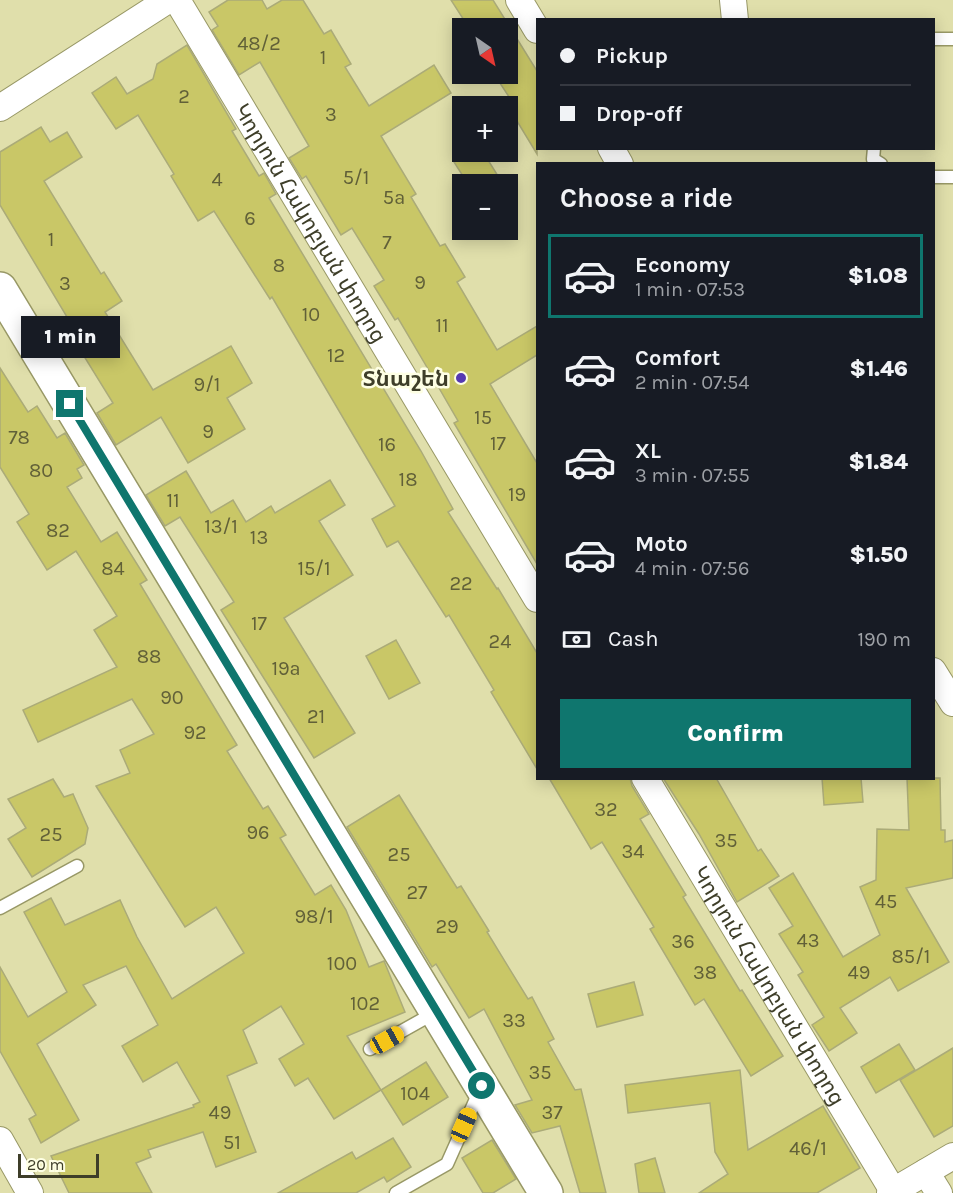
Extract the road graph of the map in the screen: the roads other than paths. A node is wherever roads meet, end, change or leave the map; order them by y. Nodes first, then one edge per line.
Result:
1 (168, 0) edge
2 (177, 0) edge
3 (519, 0) edge
4 (733, 0) edge
5 (735, 18) edge
6 (536, 28) edge
7 (935, 39) edge
8 (953, 39) edge
9 (0, 108) edge
10 (935, 177) edge
11 (953, 177) edge
12 (0, 289) edge
13 (536, 597) edge
14 (935, 674) edge
15 (953, 703) edge
16 (646, 780) edge
17 (77, 866) dead end
18 (0, 908) edge
19 (437, 1011) junction
20 (370, 1049) dead end
21 (482, 1086) junction
22 (0, 1140) edge
23 (953, 1155) edge
24 (932, 1182) edge
25 (891, 1192) edge
26 (30, 1193) edge
27 (396, 1193) edge
28 (546, 1193) edge

1 - 9 street
2 - 13 street, Կորյուն Հակոբյան փողոց
3 - 6 street
4 - 5 street
7 - 8 lane
10 - 11 lane
12 - 19 street
14 - 15 street
16 - 25 street, Կորյուն Հակոբյան փողոց
17 - 18 lane
19 - 20 lane
19 - 21 street
21 - 27 lane
21 - 28 street
22 - 26 street
23 - 24 street
24 - 25 street

